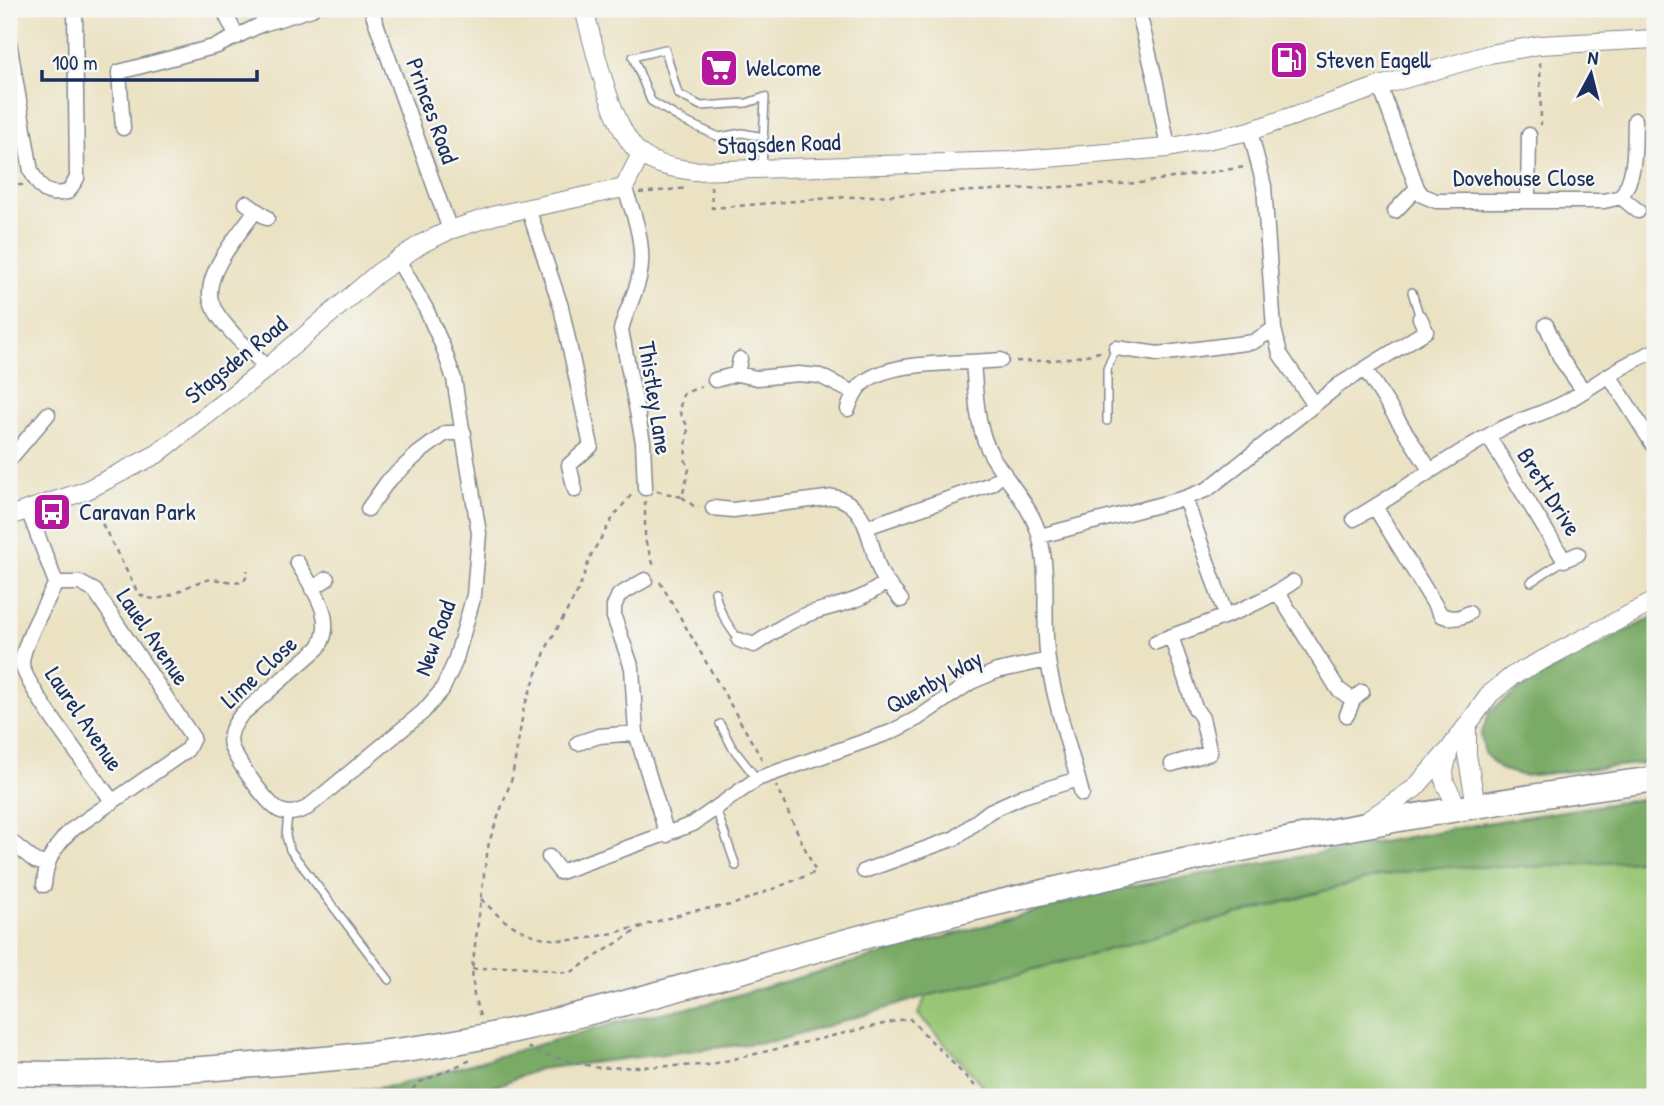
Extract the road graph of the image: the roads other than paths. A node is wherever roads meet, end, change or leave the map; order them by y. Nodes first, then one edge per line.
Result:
1 (75, 9) edge
2 (223, 9) edge
3 (312, 9) edge
4 (371, 9) edge
5 (584, 9) edge
6 (1138, 9) edge
7 (237, 37) junction
8 (1655, 38) edge
9 (9, 42) edge
10 (1380, 86) junction
11 (1635, 120) dead end
12 (123, 128) dead end
13 (1250, 131) junction
14 (1529, 135) road end
15 (764, 137) junction
16 (1168, 148) junction
17 (641, 154) junction
18 (762, 170) junction
19 (624, 188) junction
20 (1417, 188) junction
21 (1621, 197) junction
22 (1528, 201) junction
23 (528, 208) junction
24 (257, 210) dead end
25 (1395, 211) dead end
26 (1638, 211) dead end
27 (450, 230) junction
28 (397, 258) junction
29 (1412, 292) dead end
30 (1420, 318) joint
31 (1546, 325) dead end
32 (1274, 329) junction
33 (1116, 348) joint
34 (1655, 351) edge
35 (740, 359) dead end
36 (1000, 360) road end
37 (973, 363) junction
38 (267, 368) junction
39 (1365, 369) junction
40 (737, 374) junction
41 (1609, 375) junction
42 (715, 380) road end
43 (1583, 390) junction
44 (854, 393) junction
45 (1314, 404) junction
46 (848, 409) dead end
47 (48, 414) dead end
48 (1107, 421) dead end
49 (464, 433) junction
50 (1488, 436) junction
51 (1655, 448) edge
52 (9, 460) edge
53 (1430, 470) junction
54 (1004, 473) junction
55 (645, 488) road end
56 (575, 490) dead end
57 (1185, 498) junction
58 (1375, 507) junction
59 (713, 508) road end
60 (368, 509) dead end
61 (28, 510) junction
62 (9, 516) edge
63 (1354, 519) dead end
64 (867, 527) junction
65 (1040, 536) junction
66 (1578, 554) dead end
67 (1564, 560) junction
68 (297, 562) dead end
69 (327, 579) dead end
70 (651, 579) road end
71 (886, 582) junction
72 (1293, 582) dead end
73 (1531, 582) dead end
74 (55, 583) junction
75 (312, 589) junction
76 (715, 592) dead end
77 (1278, 593) junction
78 (901, 600) dead end
79 (1655, 601) edge
80 (1469, 613) dead end
81 (1226, 616) junction
82 (1171, 636) junction
83 (739, 640) joint
84 (1156, 642) dead end
85 (1048, 660) junction
86 (1347, 715) dead end
87 (720, 724) dead end
88 (1467, 728) junction
89 (636, 733) junction
90 (578, 743) dead end
91 (1449, 750) junction
92 (1172, 765) dead end
93 (764, 776) junction
94 (1078, 779) junction
95 (1655, 779) edge
96 (1082, 794) dead end
97 (113, 802) junction
98 (1467, 806) junction
99 (716, 809) junction
100 (288, 813) junction
101 (1362, 825) junction
102 (667, 835) junction
103 (9, 840) edge
104 (549, 857) dead end
105 (46, 864) junction
106 (736, 866) dead end
107 (864, 871) dead end
108 (44, 884) dead end
109 (389, 980) dead end
110 (9, 1073) edge

1 - 9 street
2 - 7 street
3 - 7 street
4 - 27 street, Princes Road
5 - 17 street
6 - 16 street
7 - 12 street
8 - 10 street, Stagsden Road
10 - 13 street, Stagsden Road
10 - 20 street, Dovehouse Close
11 - 21 street, Dovehouse Close
13 - 16 street, Stagsden Road
13 - 32 street
14 - 22 street
15 - 15 lane
15 - 18 lane
16 - 18 street, Stagsden Road
17 - 18 street, Stagsden Road
17 - 19 street
19 - 23 street, Stagsden Road
19 - 55 street, Thistley Lane
20 - 22 street, Dovehouse Close
20 - 25 street
21 - 22 street, Dovehouse Close
21 - 26 street
23 - 27 street, Stagsden Road
23 - 56 street
24 - 38 street
27 - 28 street, Stagsden Road
28 - 38 street, Stagsden Road
28 - 49 street, New Road
29 - 30 lane
30 - 39 street
31 - 43 street
32 - 33 street
32 - 45 street
33 - 48 lane
34 - 41 street, Brett Drive
35 - 40 street
36 - 37 street
37 - 44 street
37 - 54 street
38 - 61 street, Stagsden Road
39 - 45 street
39 - 53 street
40 - 42 street
40 - 44 street
41 - 43 street, Brett Drive
41 - 51 street
43 - 50 street, Brett Drive
44 - 46 street
45 - 57 street
47 - 52 street
49 - 60 street
49 - 100 street, New Road
50 - 53 street, Brett Drive
50 - 67 street, Brett Drive
53 - 58 street, Brett Drive
54 - 64 street
54 - 65 street
57 - 65 street
57 - 81 street
58 - 63 street, Brett Drive
58 - 80 street
59 - 64 street
61 - 62 street, Stagsden Road
61 - 74 street
64 - 71 street
65 - 85 street
66 - 67 street, Brett Drive
67 - 73 lane
68 - 75 street, Lime Close
69 - 75 street
70 - 89 street
71 - 78 street
71 - 83 street
72 - 77 street
74 - 97 street, Laurel Avenue
74 - 97 street, Lauel Avenue
75 - 100 street, Lime Close
76 - 83 lane
77 - 81 street
77 - 86 street
79 - 88 street
81 - 82 street
82 - 84 street
82 - 92 street
85 - 93 street, Quenby Way
85 - 94 street
87 - 93 lane
88 - 91 street
88 - 98 street
89 - 90 street
89 - 102 street
91 - 98 street
91 - 101 street
93 - 99 street, Quenby Way
94 - 96 street
94 - 107 street
95 - 98 highway
97 - 105 street
98 - 101 highway
99 - 102 street, Quenby Way
99 - 106 lane
100 - 109 lane
101 - 110 highway
102 - 104 street, Quenby Way
103 - 105 street
105 - 108 street

